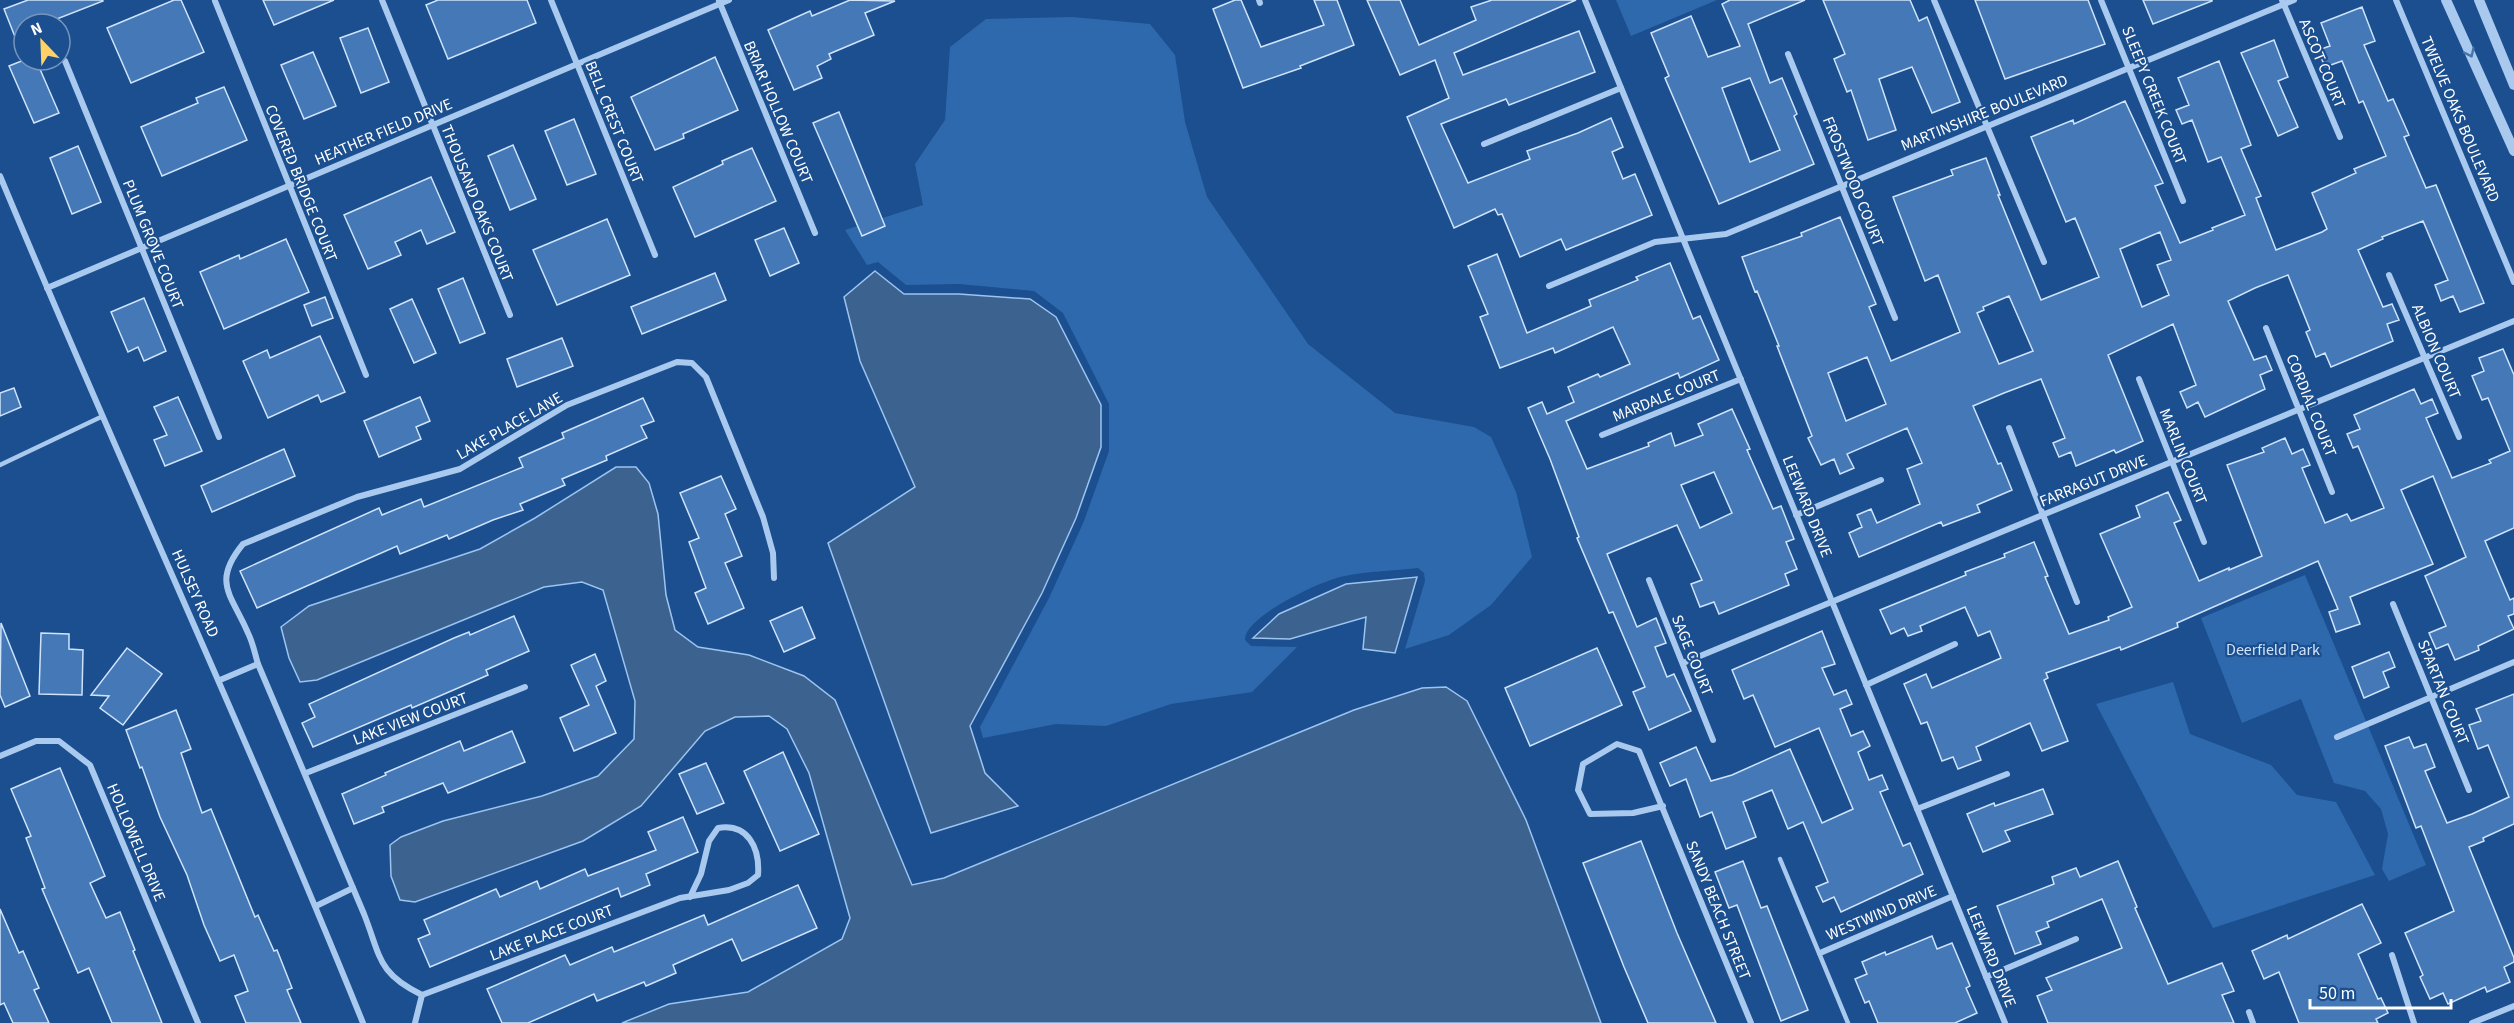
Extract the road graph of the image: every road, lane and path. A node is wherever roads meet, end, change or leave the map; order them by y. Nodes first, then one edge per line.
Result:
1 (382, 0) edge
2 (551, 0) edge
3 (729, 0) edge
4 (1585, 0) edge
5 (1934, 0) edge
6 (2101, 0) edge
7 (2294, 0) edge
8 (2396, 0) edge
9 (2446, 0) edge
10 (2479, 0) edge
11 (215, 1) edge
12 (719, 2) edge
13 (2283, 2) edge
14 (1788, 54) dead end
15 (576, 64) junction
16 (2129, 67) junction
17 (69, 72) edge
18 (2514, 85) edge
19 (1621, 88) junction
20 (432, 125) junction
21 (1986, 126) junction
22 (2340, 137) dead end
23 (1484, 144) dead end
24 (2514, 151) edge
25 (0, 176) edge
26 (288, 186) junction
27 (1842, 186) junction
28 (2183, 201) dead end
29 (815, 233) dead end
30 (1682, 240) junction
31 (141, 248) junction
32 (655, 255) dead end
33 (2044, 262) dead end
34 (2390, 275) dead end
35 (2514, 282) edge
36 (1549, 285) dead end
37 (46, 288) junction
38 (510, 315) dead end
39 (1895, 318) dead end
40 (2514, 321) edge
41 (2266, 328) dead end
42 (2425, 357) junction
43 (366, 375) dead end
44 (1740, 379) junction
45 (2139, 379) dead end
46 (2298, 410) junction
47 (103, 416) junction
48 (2009, 428) dead end
49 (1602, 435) dead end
50 (219, 436) dead end
51 (2459, 438) dead end
52 (2171, 462) junction
53 (0, 465) edge
54 (1881, 480) dead end
55 (2332, 492) dead end
56 (1796, 515) junction
57 (2043, 515) junction
58 (2204, 542) dead end
59 (774, 578) dead end
60 (1649, 580) dead end
61 (1832, 602) junction
62 (2078, 602) dead end
63 (2393, 604) dead end
64 (1955, 644) dead end
65 (2514, 662) edge
66 (1683, 663) junction
67 (258, 664) junction
68 (220, 680) junction
69 (1866, 685) junction
70 (525, 687) dead end
71 (2431, 697) junction
72 (2337, 737) dead end
73 (1713, 740) dead end
74 (0, 756) edge
75 (306, 773) junction
76 (2007, 774) dead end
77 (2469, 790) dead end
78 (1663, 806) junction
79 (1917, 809) junction
80 (1780, 858) dead end
81 (353, 888) junction
82 (1953, 896) junction
83 (690, 897) junction
84 (316, 906) junction
85 (2076, 939) dead end
86 (1820, 953) junction
87 (2392, 954) dead end
88 (1986, 977) junction
89 (422, 995) junction
90 (2514, 1006) edge
91 (2249, 1012) dead end
92 (198, 1023) edge
93 (363, 1023) edge
94 (415, 1023) edge
95 (1751, 1023) edge
96 (1848, 1023) edge
97 (2005, 1023) edge
98 (2253, 1023) edge
99 (2414, 1023) edge
100 (2472, 1023) edge

1 - 20 street, THOUSAND OAKS COURT
2 - 15 street, BELL CREST COURT
3 - 12 street, HEATHER FIELD DRIVE
4 - 19 street, LEEWARD DRIVE
5 - 21 street
6 - 16 street, SLEEPY CREEK COURT
7 - 13 street, MARTINSHIRE BOULEVARD
8 - 35 street, TWELVE OAKS BOULEVARD
9 -> 24 street
10 - 18 street
11 - 26 street, COVERED BRIDGE COURT
12 - 15 street, HEATHER FIELD DRIVE
12 - 29 street, BRIAR HOLLOW COURT
13 - 16 street, MARTINSHIRE BOULEVARD
13 - 22 street, ASCOT COURT
14 - 27 street, FROSTWOOD COURT
15 - 20 street, HEATHER FIELD DRIVE
15 - 32 street, BELL CREST COURT
16 - 21 street, MARTINSHIRE BOULEVARD
16 - 28 street, SLEEPY CREEK COURT
17 - 31 street, PLUM GROVE COURT
19 - 23 street
19 - 30 street, LEEWARD DRIVE
20 - 26 street, HEATHER FIELD DRIVE
20 - 38 street, THOUSAND OAKS COURT
21 - 27 street, MARTINSHIRE BOULEVARD
21 - 33 street
25 - 37 street, HULSEY ROAD
26 - 31 street, HEATHER FIELD DRIVE
26 - 43 street, COVERED BRIDGE COURT
27 - 30 street, MARTINSHIRE BOULEVARD
27 - 39 street, FROSTWOOD COURT
30 - 36 street, MARTINSHIRE BOULEVARD
30 - 44 street, LEEWARD DRIVE
31 - 37 street, HEATHER FIELD DRIVE
31 - 50 street, PLUM GROVE COURT
34 - 42 street, ALBION COURT
37 - 47 street, HULSEY ROAD
40 - 42 street, FARRAGUT DRIVE
41 - 46 street, CORDIAL COURT
42 - 46 street, FARRAGUT DRIVE
42 - 51 street, ALBION COURT
44 - 49 street, MARDALE COURT
44 - 56 street, LEEWARD DRIVE
45 - 52 street, MARLIN COURT
46 - 52 street, FARRAGUT DRIVE
46 - 55 street, CORDIAL COURT
47 - 53 lane
47 - 68 street, HULSEY ROAD
48 - 57 street
52 - 57 street, FARRAGUT DRIVE
52 - 58 street, MARLIN COURT
54 - 56 street
56 - 61 street, LEEWARD DRIVE
57 - 61 street, FARRAGUT DRIVE
57 - 62 street
59 - 67 street, LAKE PLACE LANE
60 - 66 street, SAGE COURT
61 - 66 street, FARRAGUT DRIVE
61 - 69 street, LEEWARD DRIVE
63 - 71 street, SPARTAN COURT
64 - 69 street
65 - 71 street
66 - 73 street, SAGE COURT
67 - 68 street
67 - 75 street, LAKE PLACE LANE
68 - 84 street, HULSEY ROAD
69 - 79 street, LEEWARD DRIVE
70 - 75 street, LAKE VIEW COURT
71 - 72 street
71 - 77 street, SPARTAN COURT
74 - 92 street, HOLLOWELL DRIVE
75 - 81 street, LAKE PLACE LANE
76 - 79 street
78 - 78 street, SANDY BEACH STREET
78 - 95 street, SANDY BEACH STREET
79 - 82 street, LEEWARD DRIVE
80 - 86 lane
81 - 84 street
81 - 89 street, LAKE PLACE LANE
82 - 86 street, WESTWIND DRIVE
82 - 88 street, LEEWARD DRIVE
83 - 83 street, LAKE PLACE COURT
83 - 89 street, LAKE PLACE COURT
84 - 93 street, HULSEY ROAD
85 - 88 street
86 - 96 lane
87 - 99 street
88 - 97 street, LEEWARD DRIVE
89 - 94 street
90 - 100 street
91 - 98 street

